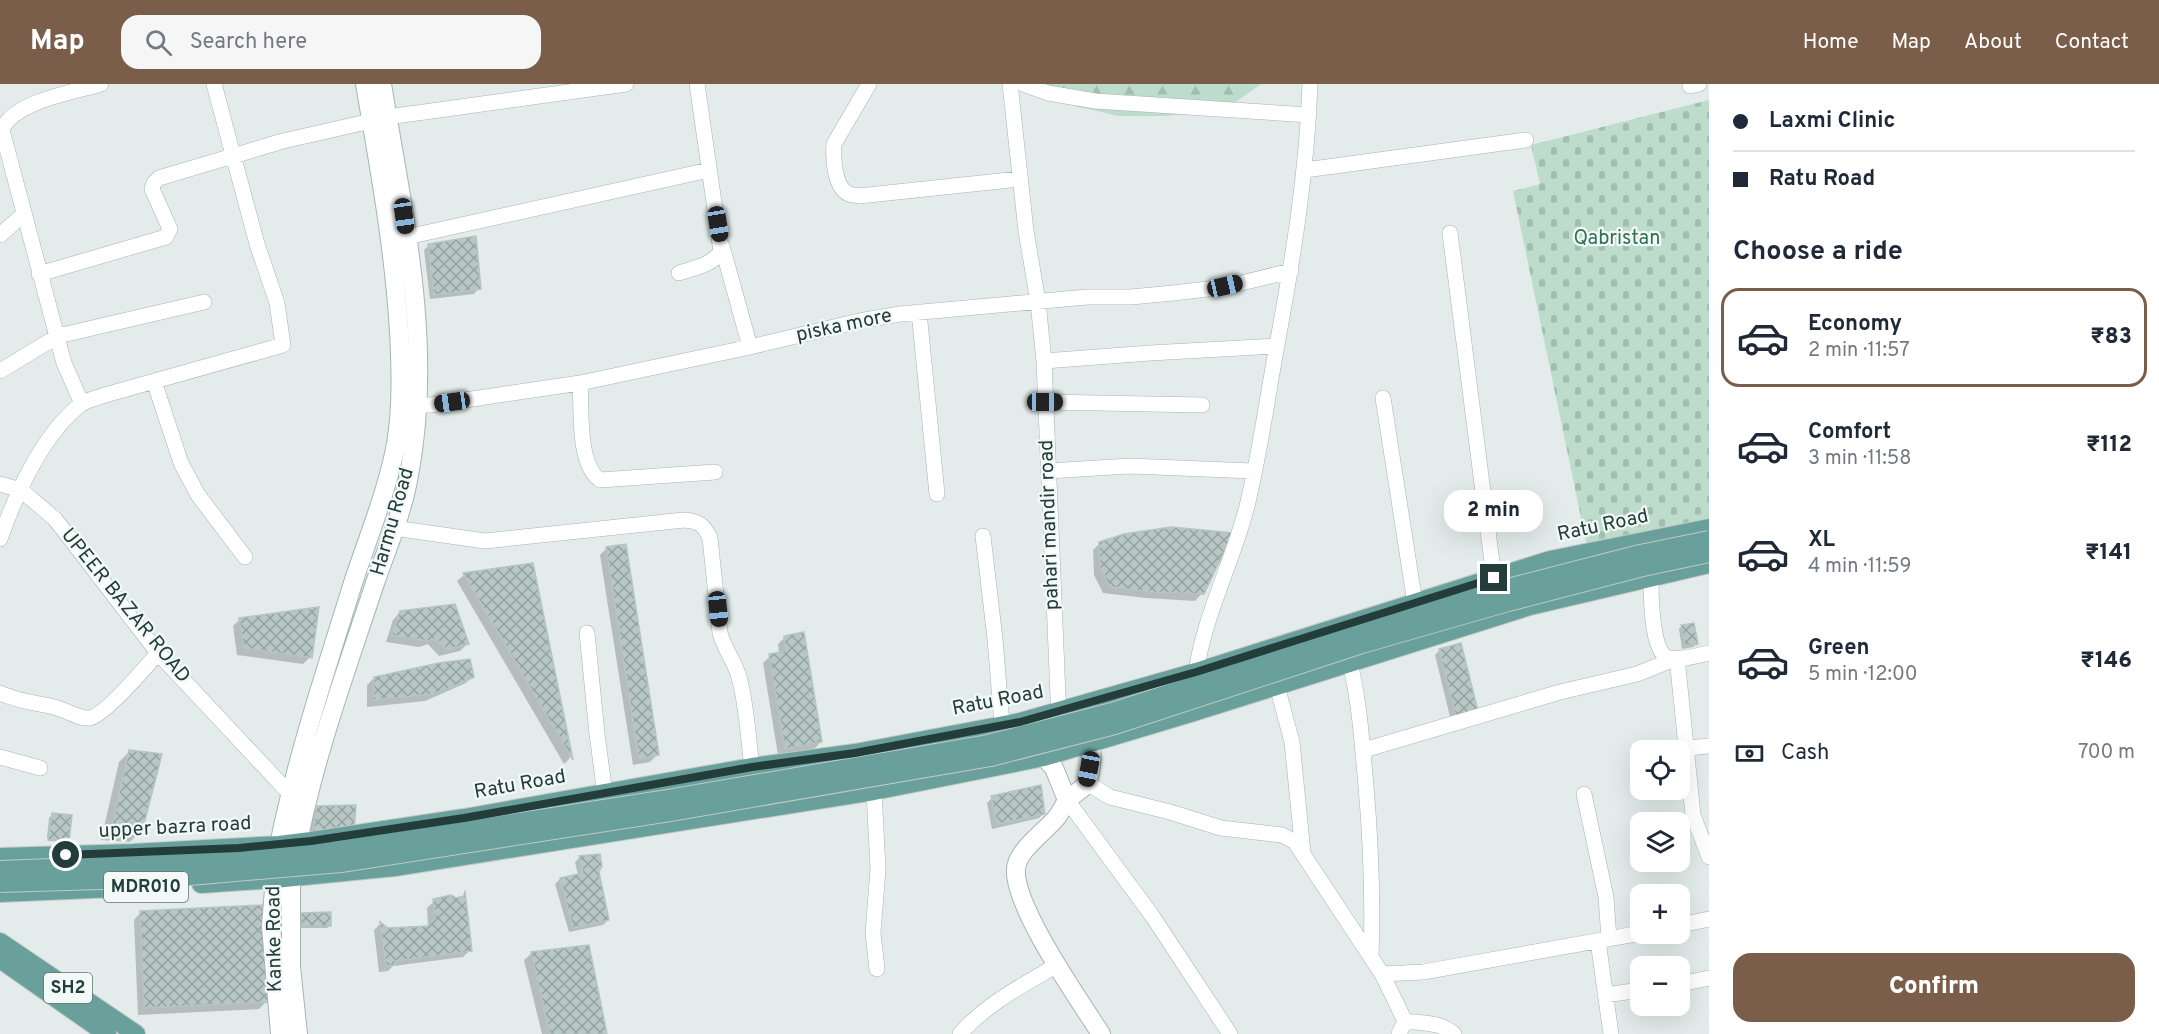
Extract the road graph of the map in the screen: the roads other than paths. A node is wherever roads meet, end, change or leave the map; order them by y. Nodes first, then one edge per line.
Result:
1 (101, 84) edge
2 (214, 84) edge
3 (365, 84) edge
4 (382, 84) edge
5 (626, 84) edge
6 (697, 84) edge
7 (869, 84) edge
8 (1010, 84) edge
9 (1023, 84) edge
10 (1310, 84) edge
11 (1309, 115) junction
12 (379, 119) junction
13 (1526, 140) dead end
14 (232, 158) junction
15 (709, 170) junction
16 (1305, 170) junction
17 (1019, 179) junction
18 (24, 214) junction
19 (1450, 233) dead end
20 (0, 235) edge
21 (407, 237) junction
22 (721, 242) junction
23 (1291, 271) junction
24 (679, 273) dead end
25 (39, 274) junction
26 (204, 302) dead end
27 (1038, 302) junction
28 (919, 312) junction
29 (58, 336) junction
30 (1277, 346) junction
31 (750, 347) junction
32 (1044, 361) junction
33 (0, 370) edge
34 (154, 381) junction
35 (580, 383) junction
36 (1383, 398) dead end
37 (1045, 402) junction
38 (82, 404) junction
39 (409, 405) junction
40 (1202, 405) dead end
41 (1048, 471) junction
42 (1253, 471) junction
43 (715, 472) dead end
44 (0, 484) edge
45 (21, 490) junction
46 (937, 494) dead end
47 (394, 528) junction
48 (1709, 528) edge
49 (983, 536) dead end
50 (0, 539) edge
51 (1709, 540) edge
52 (1709, 554) edge
53 (245, 557) dead end
54 (1709, 564) edge
55 (1651, 576) junction
56 (1494, 578) junction
57 (1415, 603) junction
58 (587, 633) dead end
59 (1709, 652) edge
60 (158, 654) junction
61 (1677, 658) junction
62 (1350, 663) junction
63 (1196, 672) junction
64 (1277, 686) junction
65 (0, 693) edge
66 (1058, 712) junction
67 (1191, 713) junction
68 (1002, 724) junction
69 (1686, 740) edge
70 (1091, 742) junction
71 (1709, 746) edge
72 (1690, 748) edge
73 (1066, 750) junction
74 (1364, 750) junction
75 (0, 757) edge
76 (1044, 757) junction
77 (1011, 763) junction
78 (752, 767) junction
79 (39, 768) dead end
80 (1690, 782) edge
81 (1087, 783) junction
82 (874, 791) junction
83 (290, 794) junction
84 (605, 794) junction
85 (1584, 794) dead end
86 (1067, 800) junction
87 (288, 844) junction
88 (1303, 853) junction
89 (0, 857) edge
90 (1709, 857) edge
91 (0, 870) edge
92 (283, 879) junction
93 (0, 883) edge
94 (0, 893) edge
95 (1709, 919) edge
96 (1690, 923) edge
97 (1630, 935) edge
98 (1603, 940) junction
99 (0, 942) edge
100 (0, 958) edge
101 (1371, 958) junction
102 (1057, 965) junction
103 (877, 969) dead end
104 (1382, 974) junction
105 (1709, 978) edge
106 (1690, 982) edge
107 (1630, 992) edge
108 (1605, 995) junction
109 (1402, 1027) edge
110 (107, 1034) edge
111 (136, 1034) edge
112 (280, 1034) edge
113 (298, 1034) edge
114 (960, 1034) edge
115 (1101, 1034) edge
116 (1230, 1034) edge
117 (1454, 1034) edge
118 (1611, 1034) edge

1 - 18 street
2 - 14 street
3 - 12 main road, Harmu Road
4 - 12 main road, Harmu Road
5 - 12 street
6 - 15 street
7 - 17 street
8 - 17 street, pahari mandir road
9 - 11 street
10 - 11 street
11 - 16 street
12 - 14 street
12 - 21 main road, Harmu Road
12 - 39 main road, Harmu Road
13 - 16 street
14 - 25 street
14 - 34 street
15 - 21 street
15 - 22 street
16 - 23 street
17 - 27 street, pahari mandir road
18 - 20 street
18 - 25 street
19 - 56 street
21 - 39 main road, Harmu Road
22 - 24 street
22 - 31 street
23 - 27 street, piska more
23 - 30 street
25 - 29 street
26 - 29 street
27 - 28 street, piska more
27 - 32 street, pahari mandir road
28 - 31 street, piska more
28 - 46 street
29 - 33 street
29 - 38 street
30 - 32 street
30 - 42 street
31 - 35 street, piska more
32 - 37 street, pahari mandir road
34 - 38 street
34 - 53 street
35 - 39 street, piska more
35 - 43 street
36 - 57 street
37 - 40 street
37 - 41 street, pahari mandir road
38 - 45 street
39 - 47 main road, Harmu Road
39 - 83 main road, Harmu Road
41 - 42 street
41 - 66 street, pahari mandir road
42 - 63 street
44 - 45 street, UPEER BAZAR ROAD
45 - 50 street
45 - 60 street, UPEER BAZAR ROAD
47 - 78 street
47 - 87 main road, Harmu Road
48 - 56 main road, Ratu Road
49 - 68 street
51 - 91 main road, bridge
52 - 93 main road, bridge
54 - 55 main road
55 - 61 street
55 - 62 main road
56 - 57 main road, Ratu Road
57 - 63 main road, Ratu Road
58 - 84 street
59 - 61 street
60 - 65 street
60 - 83 street, UPEER BAZAR ROAD
61 - 69 street
61 - 74 street
62 - 64 main road
62 - 74 street
63 - 66 main road, Ratu Road
63 - 67 street
64 - 67 main road
64 - 88 street
66 - 68 main road, Ratu Road
66 - 73 street, pahari mandir road
67 - 70 main road
68 - 77 street
68 - 78 main road, Ratu Road
70 - 73 main road
70 - 81 main road
71 - 72 street
73 - 76 main road
74 - 101 street
75 - 79 street
76 - 77 main road
76 - 86 main road
77 - 82 main road
78 - 84 main road, Ratu Road
80 - 90 street
81 - 86 main road
81 - 88 street
82 - 92 main road
82 - 103 street
83 - 87 main road, Harmu Road
84 - 87 main road, Ratu Road
85 - 98 street
86 - 102 main road
86 - 116 street
87 - 89 main road, upper bazra road / MDR010
87 - 92 main road, Kanke Road
88 - 101 street
92 - 94 main road, MDR010
92 - 112 main road, Kanke Road
92 - 113 main road, Kanke Road
95 - 96 street
97 - 98 street
98 - 104 street
98 - 108 street
99 - 111 main road, SH2
100 - 110 main road, SH2
101 - 104 street
102 - 114 street
102 - 115 main road
104 - 109 street
105 - 106 street
107 - 108 street
108 - 118 street
109 - 117 street

